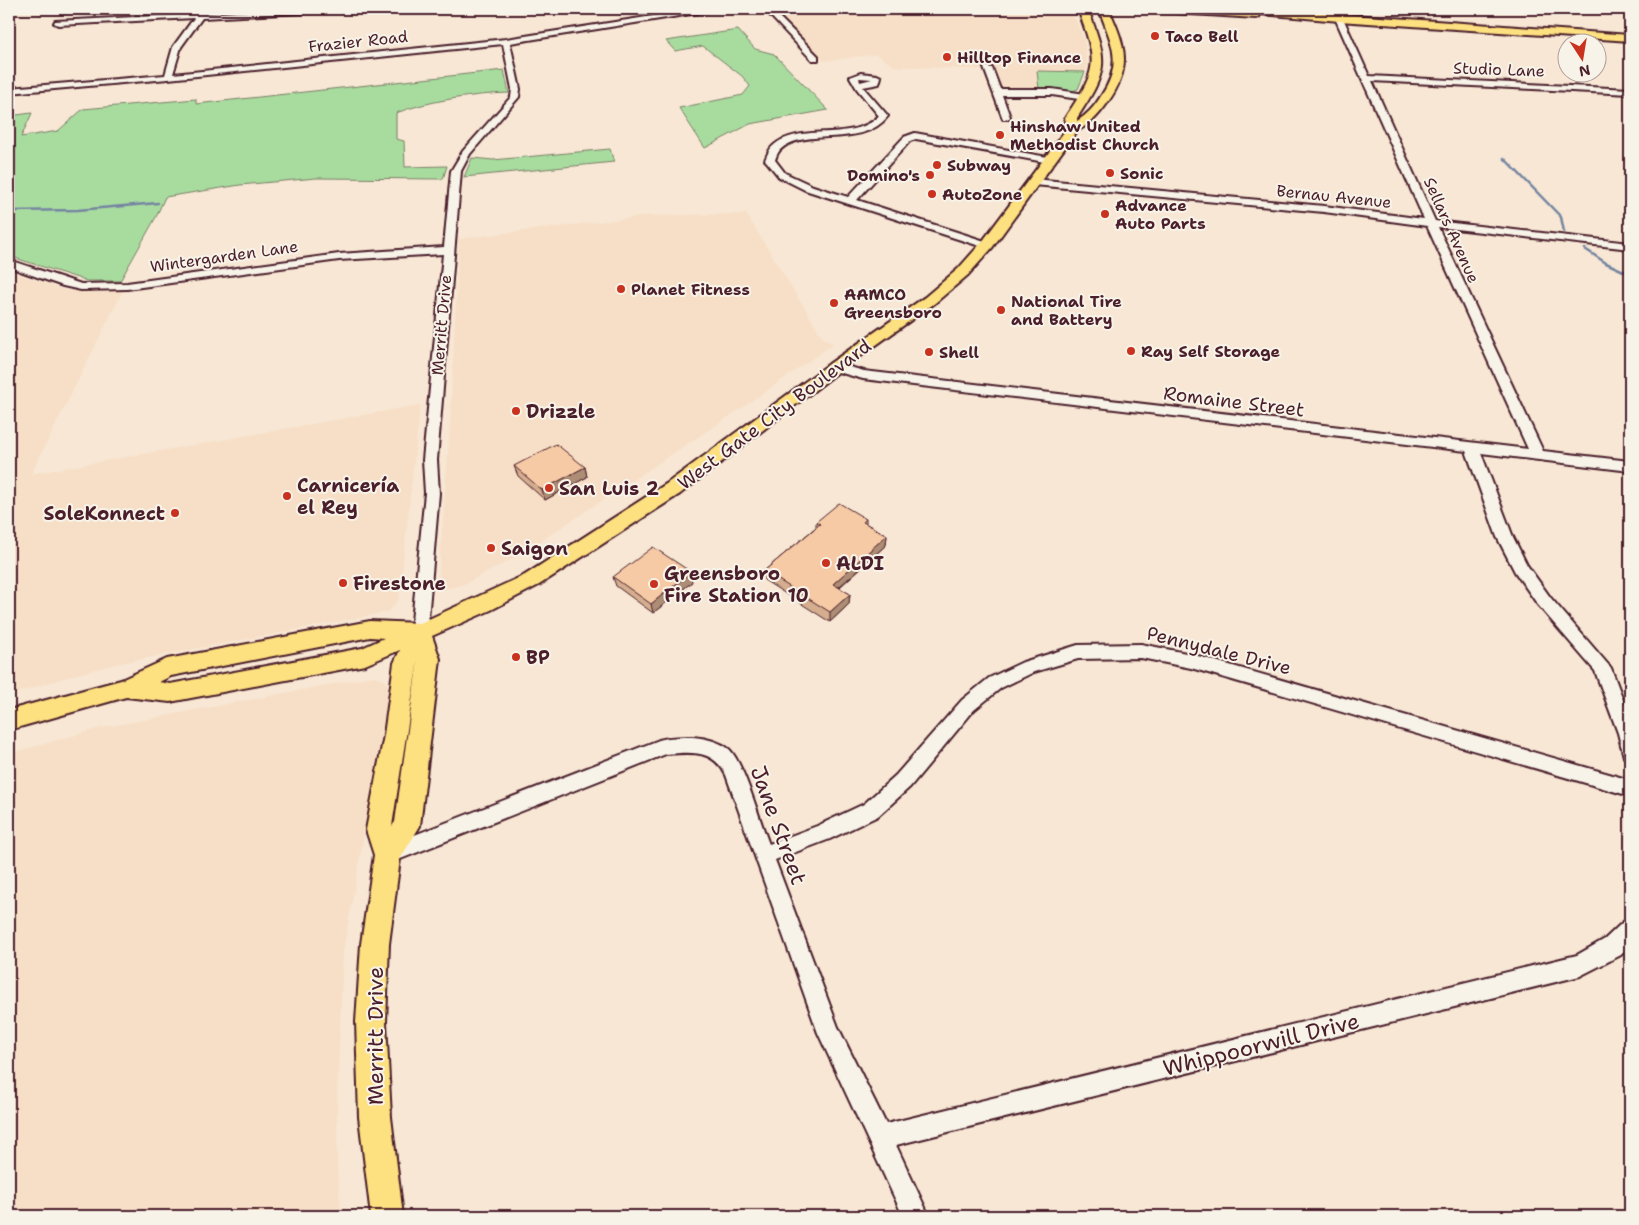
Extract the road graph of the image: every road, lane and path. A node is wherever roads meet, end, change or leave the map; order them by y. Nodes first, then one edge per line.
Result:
1 (710, 9) edge
2 (767, 9) edge
3 (1083, 9) edge
4 (1104, 9) edge
5 (1159, 9) edge
6 (1242, 9) edge
7 (335, 10) edge
8 (199, 17) junction
9 (1339, 18) junction
10 (58, 23) dead end
11 (1630, 38) edge
12 (506, 40) junction
13 (815, 58) dead end
14 (988, 68) dead end
15 (168, 77) junction
16 (1366, 78) junction
17 (858, 85) dead end
18 (9, 91) edge
19 (1630, 91) edge
20 (996, 92) junction
21 (1085, 97) junction
22 (1006, 117) dead end
23 (1073, 128) junction
24 (1050, 160) junction
25 (1034, 182) junction
26 (850, 201) junction
27 (1432, 222) junction
28 (987, 245) junction
29 (1630, 246) edge
30 (448, 250) junction
31 (9, 263) edge
32 (835, 367) junction
33 (1472, 448) junction
34 (1538, 454) junction
35 (1630, 466) edge
36 (419, 631) junction
37 (9, 720) edge
38 (1630, 751) edge
39 (1630, 788) edge
40 (387, 855) junction
41 (763, 855) junction
42 (1630, 929) edge
43 (880, 1137) junction
44 (387, 1216) edge
45 (916, 1216) edge

1 - 12 street, Frazier Road
2 - 13 street
3 - 21 main road, West Gate City Boulevard
4 - 23 main road, West Gate City Boulevard
5 - 9 main road
6 - 9 main road
7 - 8 street
8 - 10 street
8 - 15 street
9 - 11 main road
9 - 16 street, Sellars Avenue
12 - 15 street, Frazier Road
12 - 30 street, Merritt Drive
14 - 20 street
15 - 18 street, Frazier Road
16 - 19 street, Studio Lane
16 - 27 street, Sellars Avenue
17 - 26 street
20 - 21 street
20 - 22 street
21 - 23 main road, West Gate City Boulevard
23 - 24 main road, West Gate City Boulevard
24 - 25 main road, West Gate City Boulevard
24 - 26 street
25 - 27 street, Bernau Avenue
25 - 28 main road, West Gate City Boulevard
26 - 28 street
27 - 29 street, Bernau Avenue
27 - 34 street, Sellars Avenue
28 - 32 main road, West Gate City Boulevard
30 - 31 street, Wintergarden Lane
30 - 36 street, Merritt Drive
32 - 33 street, Romaine Street
32 - 36 main road, West Gate City Boulevard
33 - 34 street, Romaine Street
33 - 38 street
34 - 35 street, Romaine Street
36 - 37 main road, West Gate City Boulevard
36 - 40 main road, Merritt Drive
39 - 41 street, Pennydale Drive
40 - 41 street, Jane Street
40 - 44 main road, Merritt Drive
41 - 43 street, Jane Street
42 - 43 street, Whippoorwill Drive
43 - 45 street, Jane Street

